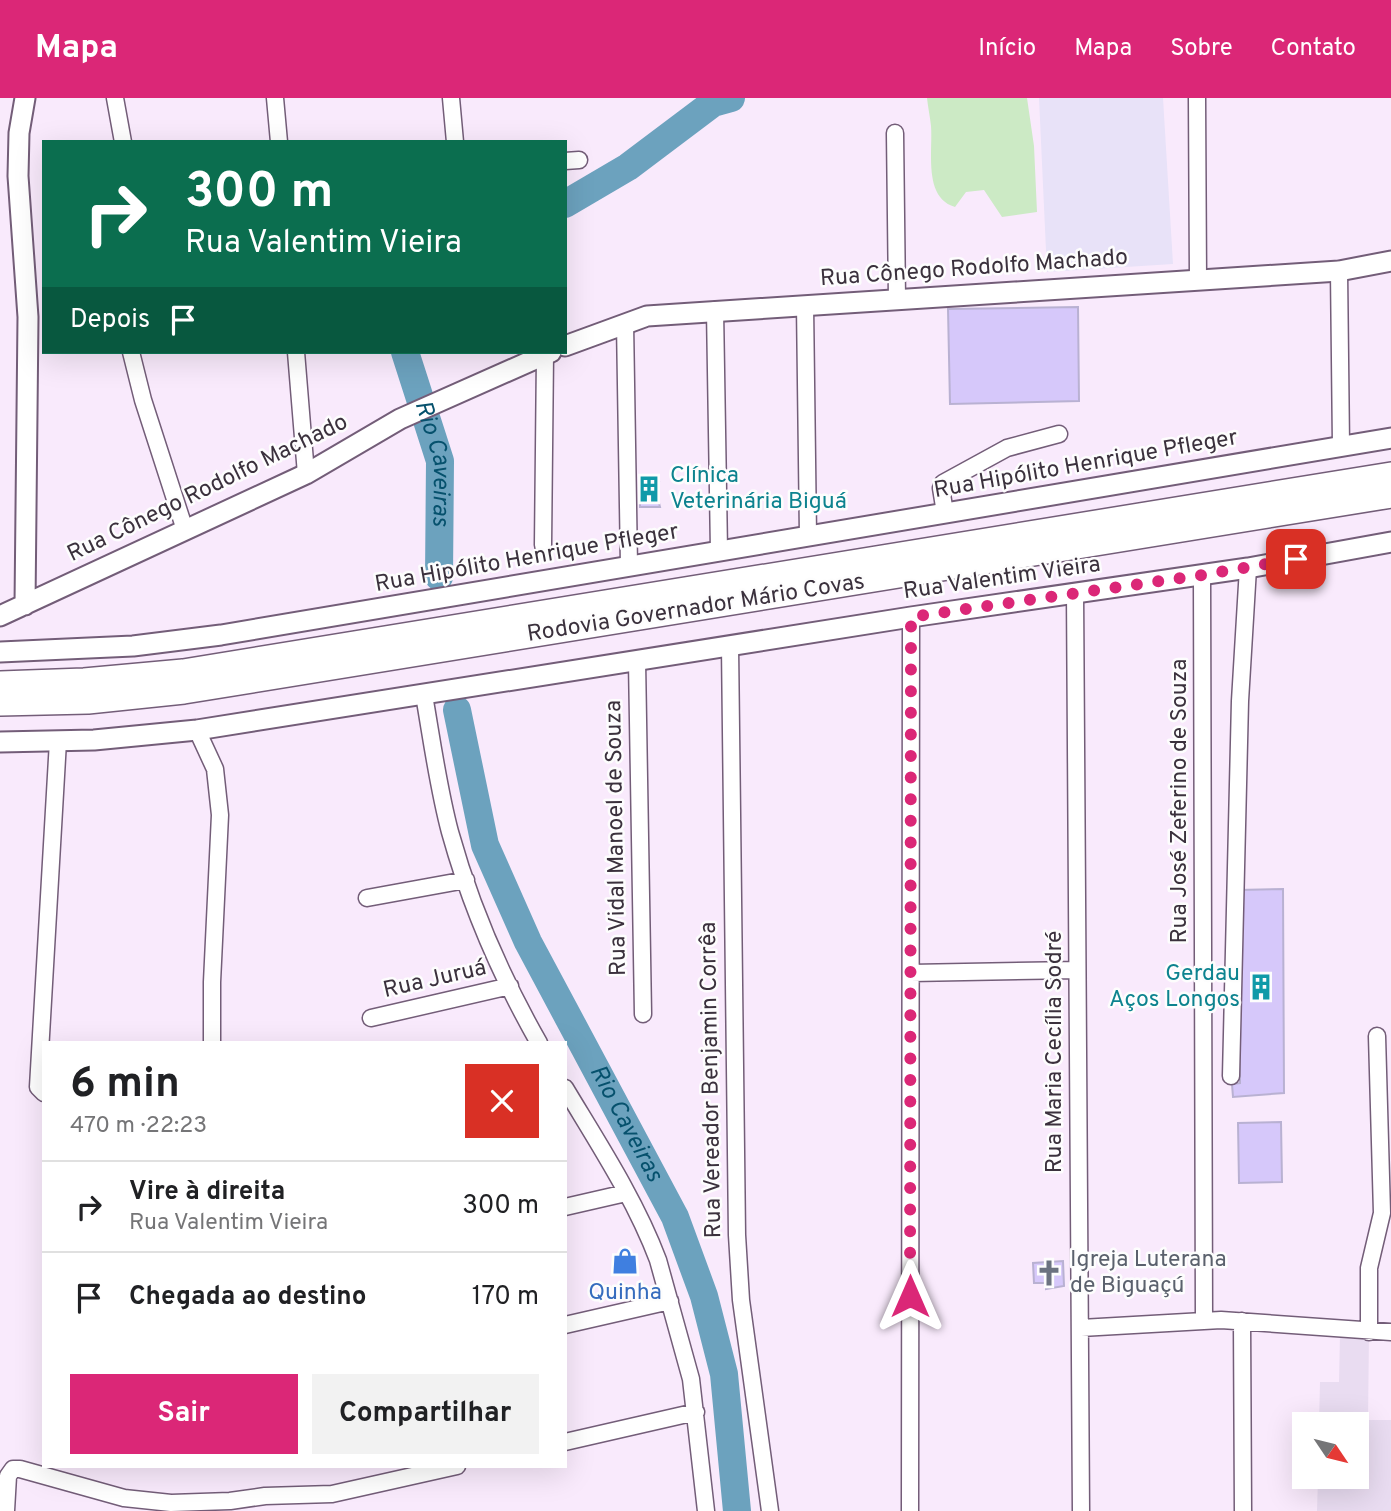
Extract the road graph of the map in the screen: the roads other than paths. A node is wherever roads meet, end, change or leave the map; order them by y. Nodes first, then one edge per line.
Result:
1 (24, 98) edge
2 (115, 98) edge
3 (275, 98) edge
4 (451, 98) edge
5 (1197, 98) edge
6 (895, 133) dead end
7 (123, 140) edge
8 (279, 140) edge
9 (455, 140) edge
10 (1391, 261) edge
11 (1339, 271) junction
12 (1198, 279) junction
13 (897, 299) junction
14 (805, 305) junction
15 (715, 310) junction
16 (625, 323) junction
17 (567, 345) edge
18 (132, 354) edge
19 (296, 354) edge
20 (541, 354) edge
21 (548, 354) edge
22 (521, 357) edge
23 (1059, 434) dead end
24 (1391, 438) edge
25 (1341, 446) junction
26 (1391, 473) edge
27 (306, 474) junction
28 (1391, 496) edge
29 (945, 513) junction
30 (185, 530) junction
31 (808, 536) junction
32 (1391, 542) edge
33 (543, 545) dead end
34 (719, 551) junction
35 (629, 566) junction
36 (1248, 568) junction
37 (1202, 575) junction
38 (1075, 592) junction
39 (25, 605) junction
40 (0, 616) edge
41 (911, 617) junction
42 (730, 646) junction
43 (0, 652) edge
44 (637, 661) junction
45 (0, 683) edge
46 (424, 695) junction
47 (0, 704) edge
48 (197, 730) junction
49 (58, 741) junction
50 (0, 742) edge
51 (466, 880) junction
52 (367, 898) dead end
53 (1077, 970) junction
54 (911, 973) junction
55 (510, 986) junction
56 (643, 1014) dead end
57 (371, 1018) dead end
58 (1377, 1036) dead end
59 (43, 1041) edge
60 (212, 1041) edge
61 (538, 1041) edge
62 (42, 1069) edge
63 (1231, 1076) dead end
64 (41, 1090) edge
65 (567, 1091) edge
66 (626, 1193) junction
67 (567, 1207) edge
68 (670, 1301) junction
69 (1204, 1320) junction
70 (1242, 1321) junction
71 (567, 1325) edge
72 (1080, 1328) junction
73 (1369, 1332) junction
74 (1391, 1332) edge
75 (696, 1412) junction
76 (567, 1442) edge
77 (448, 1468) edge
78 (6, 1511) edge
79 (706, 1511) edge
80 (770, 1511) edge
81 (910, 1511) edge
82 (1081, 1511) edge
83 (1243, 1511) edge

1 - 39 main road
2 - 7 street
3 - 8 street
4 - 9 street
5 - 12 street
6 - 13 street
10 - 11 main road, Rua Cônego Rodolfo Machado
11 - 12 main road, Rua Cônego Rodolfo Machado
11 - 25 street
12 - 13 main road, Rua Cônego Rodolfo Machado
13 - 14 main road, Rua Cônego Rodolfo Machado
14 - 15 main road, Rua Cônego Rodolfo Machado
14 - 31 street
15 - 16 main road, Rua Cônego Rodolfo Machado
15 - 34 street
16 - 17 main road, Rua Cônego Rodolfo Machado
16 - 35 street
18 - 30 street
19 - 27 street
20 - 22 main road, Rua Cônego Rodolfo Machado
21 - 33 street
22 - 27 main road, Rua Cônego Rodolfo Machado
23 - 29 street
24 - 25 main road, Rua Hipólito Henrique Pfleger
25 - 29 main road, Rua Hipólito Henrique Pfleger
26 - 45 highway, Rodovia Governador Mário Covas
27 - 30 main road, Rua Cônego Rodolfo Machado
28 - 47 highway, Rodovia Governador Mário Covas
29 - 31 main road, Rua Hipólito Henrique Pfleger
30 - 39 main road, Rua Cônego Rodolfo Machado
31 - 34 main road, Rua Hipólito Henrique Pfleger
32 - 36 main road, Rua Valentim Vieira
34 - 35 main road, Rua Hipólito Henrique Pfleger
35 - 43 main road, Rua Hipólito Henrique Pfleger
36 - 37 main road, Rua Valentim Vieira
36 - 63 street
37 - 38 main road, Rua Valentim Vieira
37 - 69 street, Rua José Zeferino de Souza
38 - 41 main road, Rua Valentim Vieira
38 - 53 street, Rua Maria Cecília Sodré
39 - 40 main road, Rua Cônego Rodolfo Machado
41 - 42 main road, Rua Valentim Vieira
41 - 54 street
42 - 44 main road, Rua Valentim Vieira
42 - 80 street, Rua Vereador Benjamin Corrêa
44 - 46 main road, Rua Valentim Vieira
44 - 56 street, Rua Vidal Manoel de Souza
46 - 48 main road, Rua Valentim Vieira
46 - 51 street
48 - 49 main road, Rua Valentim Vieira
48 - 60 street
49 - 50 main road, Rua Valentim Vieira
49 - 59 street
51 - 52 street
51 - 55 street
53 - 54 street
53 - 72 street, Rua Maria Cecília Sodré
54 - 81 street
55 - 57 street, Rua Juruá
55 - 61 street
58 - 73 street
62 - 64 street
65 - 66 street
66 - 67 street
66 - 68 street
68 - 71 street
68 - 75 street
69 - 70 street
69 - 72 street
70 - 73 street
70 - 83 street
72 - 82 street, Rua Maria Cecília Sodré
73 - 74 street
75 - 76 street
75 - 79 street
77 - 78 street

